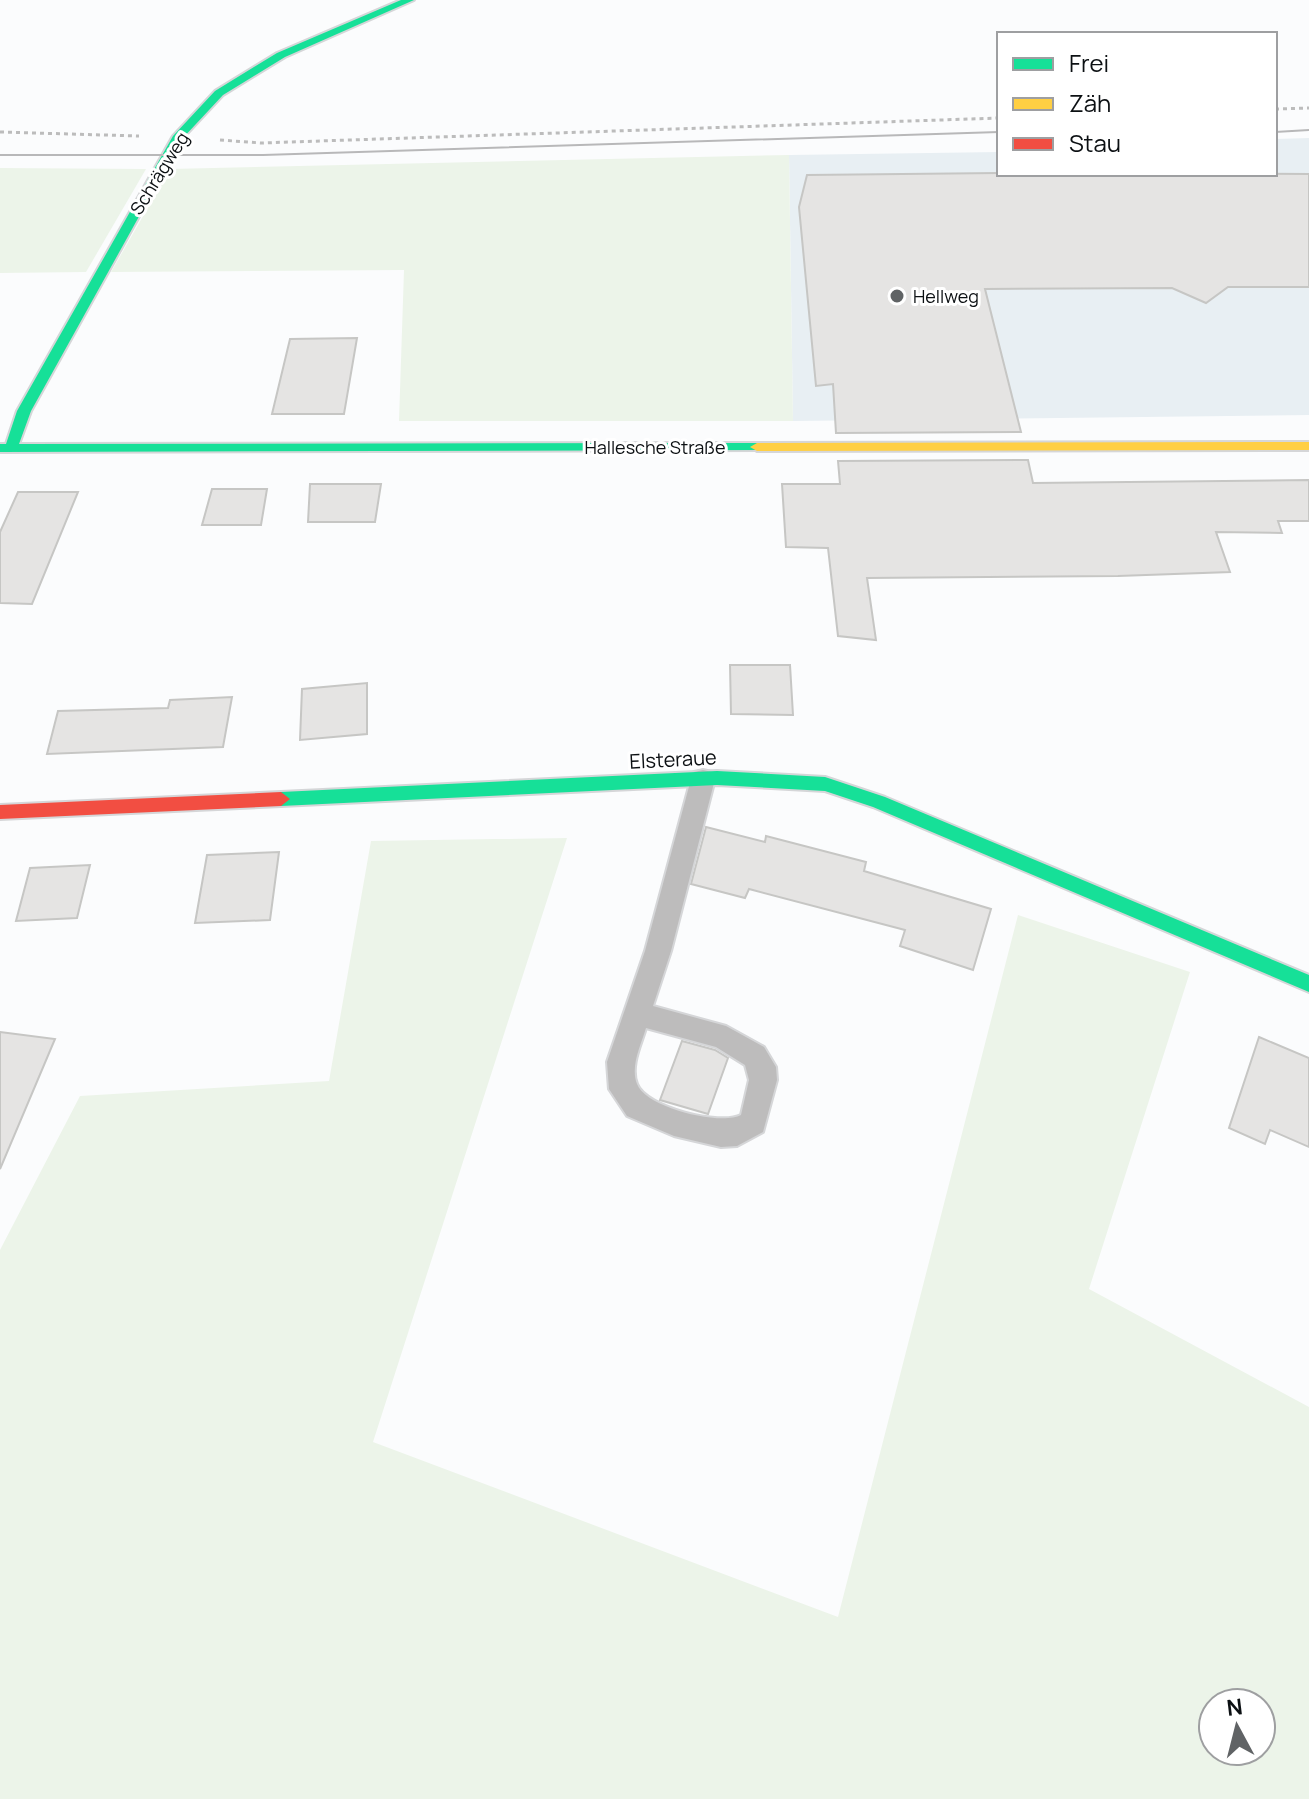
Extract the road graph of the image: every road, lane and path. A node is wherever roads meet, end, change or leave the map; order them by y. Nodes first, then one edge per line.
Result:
1 (409, 0) edge
2 (1309, 108) edge
3 (1277, 109) edge
4 (997, 118) edge
5 (0, 132) edge
6 (177, 138) junction
7 (1309, 446) edge
8 (6, 448) edge
9 (703, 779) junction
10 (0, 812) edge
11 (1309, 984) edge
12 (637, 1014) junction

1 - 6 street, Schrägweg
2 - 3 path
4 - 6 path
5 - 6 path
6 - 8 street, Schrägweg
7 - 8 street, Hallesche Straße
9 - 10 street, Elsteraue
9 - 11 street, Elsteraue
9 - 12 lane
12 - 12 lane

